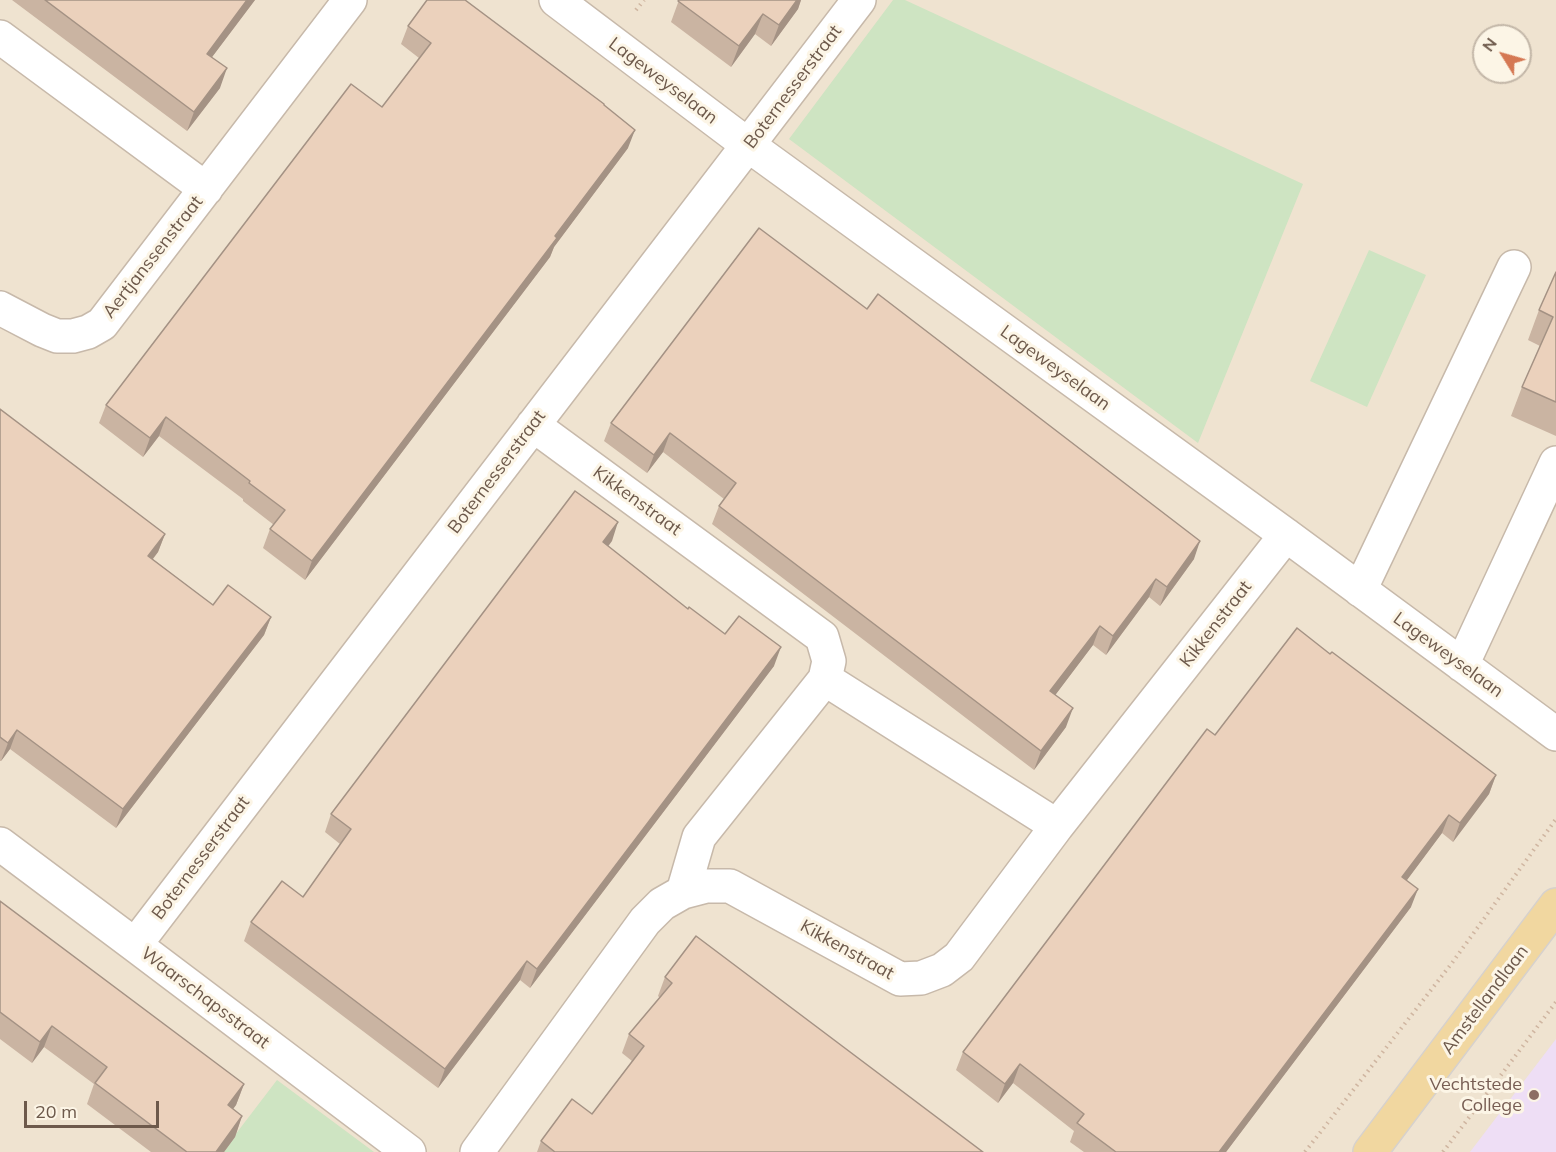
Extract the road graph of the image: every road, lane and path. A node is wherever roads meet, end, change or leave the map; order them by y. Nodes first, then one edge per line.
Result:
1 (350, 0) edge
2 (556, 0) edge
3 (859, 0) edge
4 (0, 37) edge
5 (748, 145) junction
6 (206, 189) junction
7 (1514, 267) dead end
8 (0, 308) edge
9 (533, 425) junction
10 (1556, 463) edge
11 (1286, 535) junction
12 (1360, 590) junction
13 (1462, 665) junction
14 (825, 679) junction
15 (1556, 734) edge
16 (1556, 819) edge
17 (1057, 826) junction
18 (0, 844) edge
19 (683, 892) junction
20 (1556, 905) edge
21 (135, 945) junction
22 (1556, 1002) edge
23 (409, 1152) edge
24 (477, 1152) edge
25 (1305, 1152) edge
26 (1371, 1152) edge
27 (1443, 1152) edge

1 - 6 street, Aertjanssenstraat
2 - 5 street, Lageweyselaan
3 - 5 street, Boternesserstraat
4 - 6 street, Aertjanssenstraat
5 - 9 street, Boternesserstraat
5 - 11 street, Lageweyselaan
6 - 8 street, Aertjanssenstraat
7 - 12 street
9 - 14 street, Kikkenstraat
9 - 21 street, Boternesserstraat
10 - 13 street
11 - 12 street, Lageweyselaan
11 - 17 street, Kikkenstraat
12 - 13 street, Lageweyselaan
13 - 15 street, Lageweyselaan
14 - 17 street
14 - 19 street
16 - 25 path
17 - 19 street, Kikkenstraat
18 - 21 street, Waarschapsstraat
19 - 24 street, Kikkenstraat
20 - 26 main road, Amstellandlaan
21 - 23 street, Waarschapsstraat
22 - 27 path

